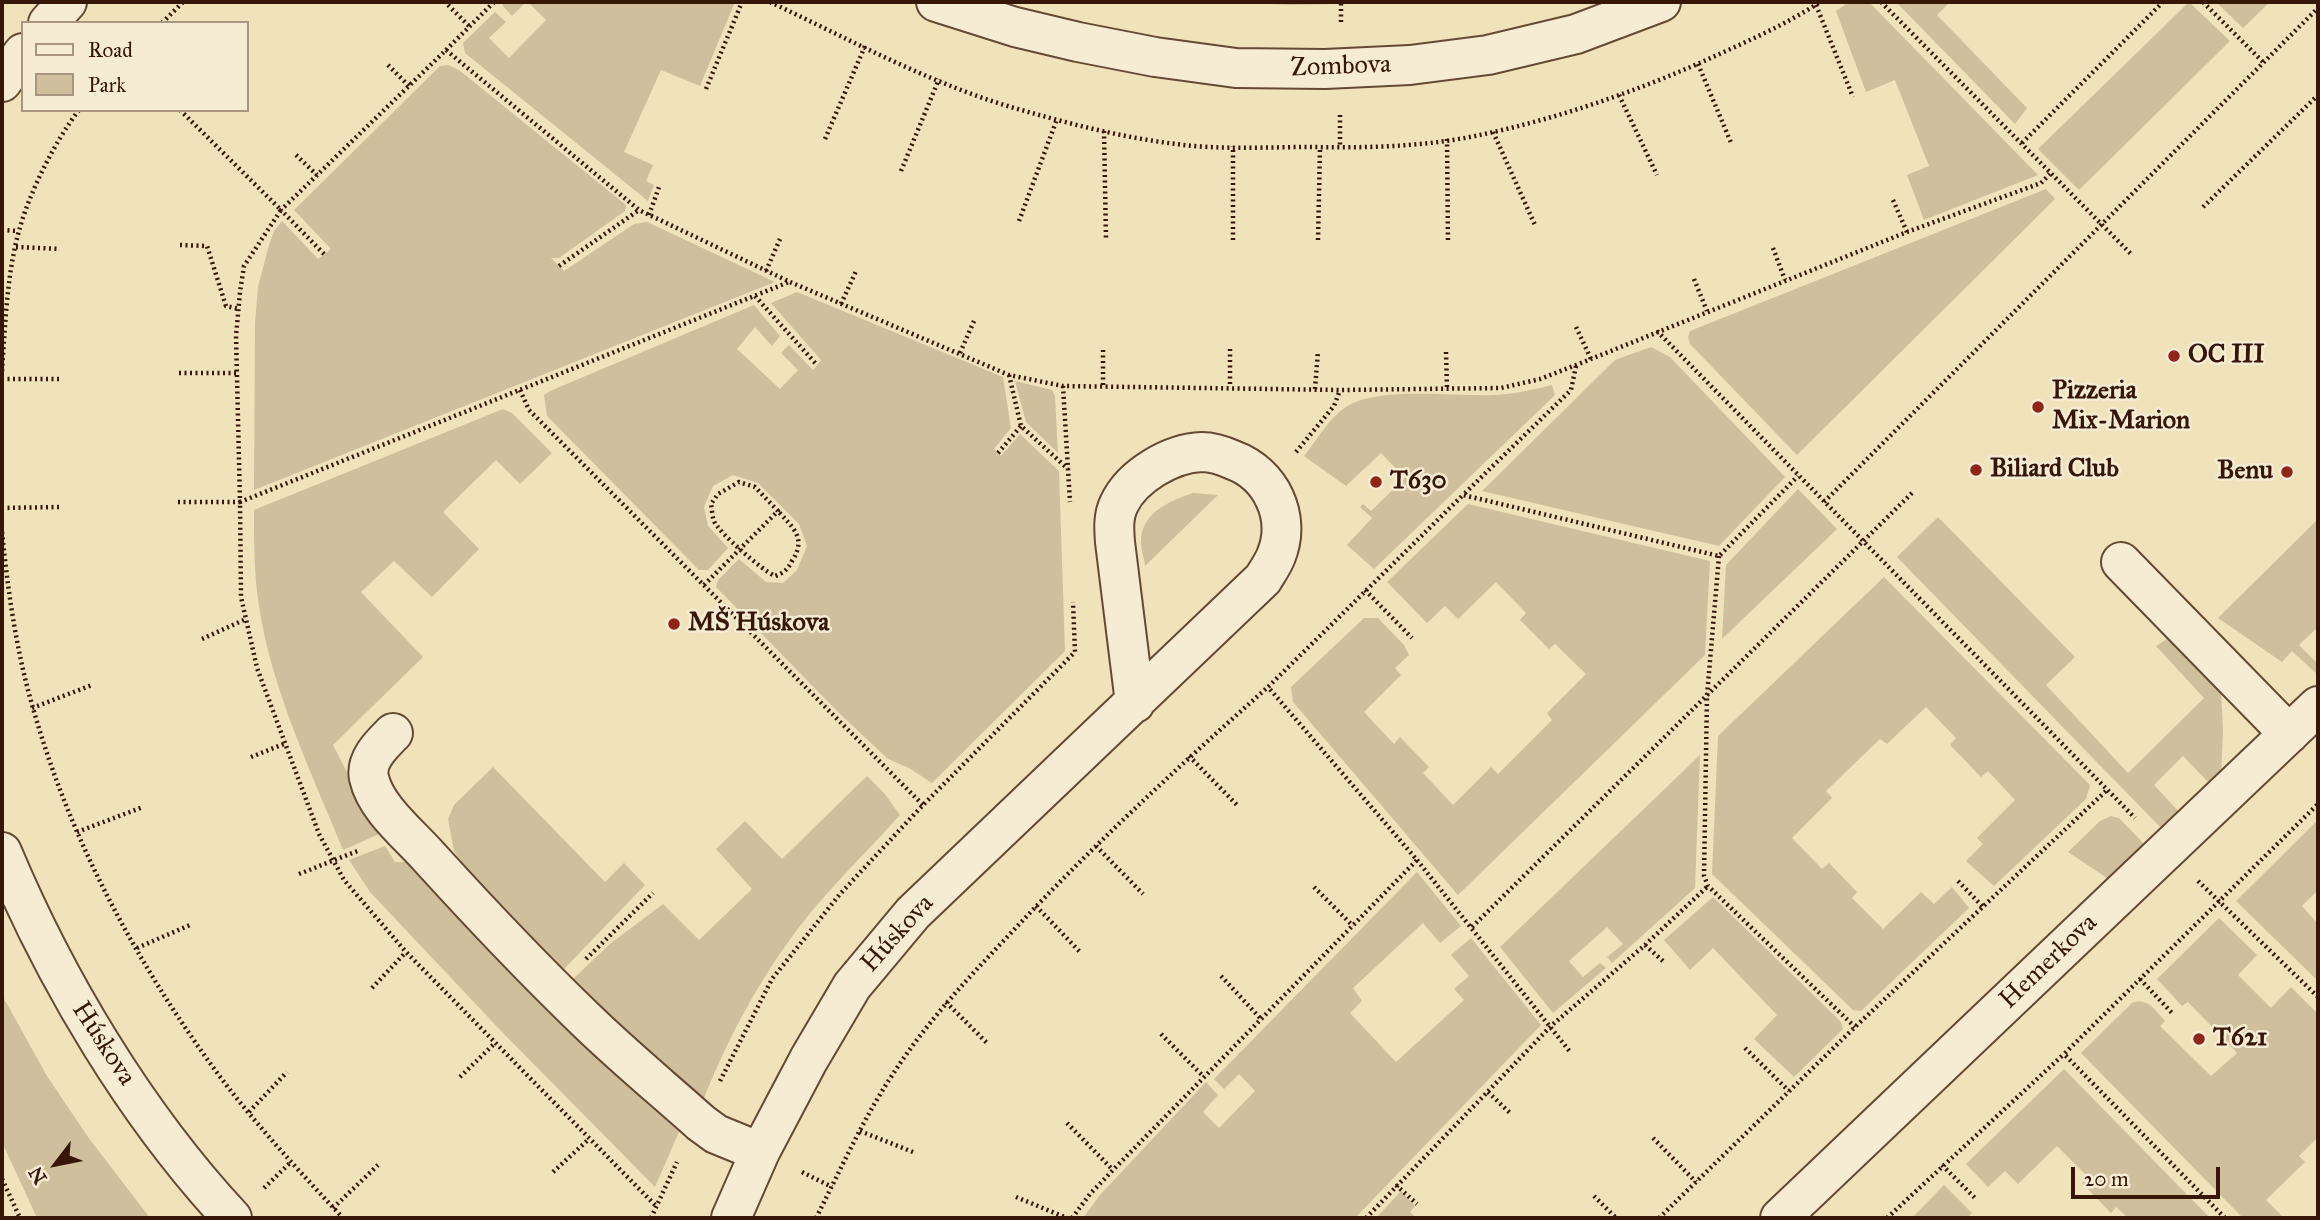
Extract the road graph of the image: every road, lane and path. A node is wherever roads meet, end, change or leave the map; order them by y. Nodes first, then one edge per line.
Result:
1 (67, 2) edge
2 (183, 2) edge
3 (494, 2) edge
4 (743, 2) edge
5 (936, 2) edge
6 (1661, 2) edge
7 (1881, 2) edge
8 (2163, 2) edge
9 (2203, 2) edge
10 (448, 5) dead end
11 (1816, 5) dead end
12 (2318, 8) edge
13 (1009, 14) edge
14 (50, 21) edge
15 (164, 21) edge
16 (469, 26) junction
17 (865, 46) dead end
18 (446, 50) junction
19 (21, 56) edge
20 (2264, 63) junction
21 (1698, 64) dead end
22 (387, 65) dead end
23 (939, 79) dead end
24 (2, 82) edge
25 (409, 86) junction
26 (706, 89) dead end
27 (1619, 95) dead end
28 (2318, 95) edge
29 (1853, 97) dead end
30 (78, 112) edge
31 (182, 112) edge
32 (1057, 119) dead end
33 (1104, 131) dead end
34 (1493, 132) dead end
35 (825, 139) dead end
36 (1447, 139) dead end
37 (2022, 143) junction
38 (1732, 145) dead end
39 (1233, 146) dead end
40 (1320, 148) dead end
41 (296, 155) dead end
42 (901, 171) dead end
43 (2050, 174) junction
44 (317, 175) junction
45 (1657, 176) dead end
46 (659, 187) dead end
47 (1893, 200) dead end
48 (2203, 207) dead end
49 (281, 210) junction
50 (639, 210) junction
51 (649, 215) junction
52 (1019, 221) dead end
53 (1535, 225) dead end
54 (2101, 225) junction
55 (2, 230) edge
56 (19, 231) junction
57 (1907, 232) junction
58 (780, 239) dead end
59 (1106, 239) dead end
60 (1233, 240) dead end
61 (1318, 240) dead end
62 (1448, 242) dead end
63 (180, 245) dead end
64 (16, 247) junction
65 (1773, 248) dead end
66 (60, 249) dead end
67 (324, 254) dead end
68 (2132, 255) dead end
69 (559, 266) dead end
70 (766, 271) junction
71 (856, 271) dead end
72 (1694, 279) dead end
73 (1785, 281) junction
74 (790, 282) junction
75 (755, 296) junction
76 (841, 304) junction
77 (239, 309) junction
78 (1707, 311) junction
79 (974, 321) dead end
80 (1576, 327) dead end
81 (1657, 331) junction
82 (1103, 348) dead end
83 (1230, 349) dead end
84 (1318, 351) dead end
85 (1446, 352) dead end
86 (960, 353) junction
87 (1591, 359) junction
88 (817, 365) dead end
89 (1576, 365) junction
90 (2, 371) edge
91 (179, 373) dead end
92 (237, 373) junction
93 (1009, 375) junction
94 (2, 379) edge
95 (61, 379) dead end
96 (1102, 385) junction
97 (1063, 386) junction
98 (1230, 387) junction
99 (1447, 388) junction
100 (1315, 389) junction
101 (520, 390) junction
102 (1340, 390) junction
103 (1021, 426) junction
104 (998, 453) dead end
105 (1069, 470) junction
106 (1798, 476) junction
107 (1264, 480) junction
108 (1913, 492) dead end
109 (1463, 495) junction
110 (178, 502) dead end
111 (240, 502) junction
112 (1824, 502) junction
113 (60, 507) dead end
114 (2, 508) edge
115 (1070, 509) dead end
116 (778, 511) junction
117 (2, 531) edge
118 (2, 540) edge
119 (1864, 542) junction
120 (740, 548) junction
121 (1719, 556) junction
122 (2121, 562) dead end
123 (704, 585) junction
124 (1365, 590) junction
125 (1073, 600) dead end
126 (246, 619) junction
127 (1412, 638) dead end
128 (202, 639) dead end
129 (92, 685) dead end
130 (1268, 687) junction
131 (1707, 696) junction
132 (1135, 703) junction
133 (2318, 706) edge
134 (32, 708) junction
135 (393, 733) dead end
136 (2289, 734) junction
137 (284, 744) junction
138 (1189, 756) junction
139 (251, 757) dead end
140 (2107, 790) junction
141 (2318, 804) edge
142 (923, 805) junction
143 (1237, 806) dead end
144 (143, 807) dead end
145 (77, 832) junction
146 (1096, 846) junction
147 (2166, 850) junction
148 (2, 852) edge
149 (333, 860) junction
150 (1417, 860) junction
151 (299, 874) dead end
152 (1958, 881) dead end
153 (1708, 886) junction
154 (1314, 887) dead end
155 (653, 893) dead end
156 (1143, 894) dead end
157 (2218, 902) junction
158 (1035, 906) junction
159 (1983, 907) junction
160 (190, 925) dead end
161 (1353, 926) junction
162 (1472, 927) junction
163 (1645, 945) junction
164 (137, 948) junction
165 (406, 952) junction
166 (1081, 953) dead end
167 (1664, 962) dead end
168 (1221, 976) dead end
169 (2140, 979) junction
170 (372, 988) dead end
171 (556, 989) junction
172 (2318, 998) edge
173 (946, 1002) junction
174 (2173, 1014) dead end
175 (1261, 1018) junction
176 (1551, 1026) junction
177 (1855, 1027) junction
178 (1161, 1034) dead end
179 (495, 1043) junction
180 (987, 1043) dead end
181 (1745, 1048) dead end
182 (1572, 1053) dead end
183 (2064, 1054) junction
184 (288, 1073) dead end
185 (1203, 1076) junction
186 (460, 1077) dead end
187 (1488, 1092) junction
188 (1789, 1092) junction
189 (249, 1112) junction
190 (1510, 1113) dead end
191 (701, 1123) junction
192 (1067, 1123) dead end
193 (860, 1131) junction
194 (1653, 1138) dead end
195 (589, 1139) junction
196 (760, 1152) junction
197 (914, 1152) dead end
198 (378, 1165) dead end
199 (1941, 1165) junction
200 (1113, 1170) junction
201 (553, 1172) dead end
202 (2, 1179) edge
203 (1696, 1182) junction
204 (1396, 1185) junction
205 (1594, 1196) dead end
206 (1016, 1197) dead end
207 (1976, 1199) dead end
208 (655, 1205) junction
209 (1417, 1205) dead end
210 (333, 1208) junction
211 (20, 1218) edge
212 (232, 1218) edge
213 (343, 1218) edge
214 (650, 1218) edge
215 (731, 1218) edge
216 (816, 1218) edge
217 (1070, 1218) edge
218 (1366, 1218) edge
219 (1616, 1218) edge
220 (1659, 1218) edge
221 (1780, 1218) edge
222 (1887, 1218) edge
223 (2225, 1218) edge

1 - 14 street
2 - 15 path
3 - 16 path
4 - 26 path
5 - 13 street, Zombova
6 - 13 street, Zombova
7 - 37 path
8 - 37 path
9 - 20 path
10 - 16 path
11 - 29 path
12 - 20 path
16 - 18 path
17 - 35 path
18 - 25 path
18 - 50 path
19 - 24 street
20 - 54 path
21 - 38 path
22 - 25 path
23 - 42 path
25 - 44 path
27 - 45 path
28 - 48 path
30 - 56 path
31 - 49 path
32 - 52 path
33 - 59 path
34 - 53 path
36 - 62 path
37 - 43 path
39 - 60 path
40 - 61 path
41 - 44 path
43 - 54 path
43 - 57 path
44 - 49 path
46 - 51 path
47 - 57 path
49 - 67 path
49 - 77 path
50 - 51 path
50 - 69 path
51 - 70 path
54 - 68 path
54 - 112 path
55 - 56 path
56 - 64 path
57 - 73 path
58 - 70 path
63 - 77 path
64 - 66 path
64 - 90 path
65 - 73 path
70 - 74 path
71 - 76 path
72 - 78 path
73 - 78 path
74 - 75 path
74 - 76 path
75 - 88 path
75 - 101 path
76 - 86 path
77 - 92 path
78 - 81 path
79 - 86 path
80 - 87 path
81 - 87 path
81 - 106 path
82 - 96 path
83 - 98 path
84 - 100 path
85 - 99 path
86 - 93 path
87 - 89 path
89 - 99 path
89 - 109 path
91 - 92 path
92 - 111 path
93 - 97 path
93 - 103 path
94 - 95 path
96 - 97 path
96 - 98 path
97 - 105 path
98 - 100 path
99 - 102 path
100 - 102 path
101 - 111 path
101 - 123 path
102 - 107 path
103 - 104 path
103 - 105 path
105 - 115 path
106 - 112 path
106 - 121 path
107 - 132 street, Húskova
107 - 132 street, Húskova
108 - 119 path
109 - 121 path
109 - 124 path
110 - 111 path
111 - 126 path
112 - 119 path
113 - 114 path
116 - 120 path
116 - 120 path
116 - 120 path
117 - 118 path
118 - 134 path
119 - 131 path
119 - 140 path
120 - 123 path
121 - 131 path
122 - 136 street
123 - 142 path
124 - 127 path
124 - 130 path
125 - 142 path
126 - 128 path
126 - 137 path
129 - 134 path
130 - 138 path
130 - 150 path
131 - 153 path
131 - 162 path
132 - 196 street, Húskova
133 - 136 street, Hemerkova
134 - 145 path
135 - 171 street
136 - 147 street, Hemerkova
137 - 139 path
137 - 149 path
138 - 143 path
138 - 146 path
140 - 147 path
140 - 159 path
141 - 157 path
142 - 191 path
144 - 145 path
145 - 164 path
146 - 156 path
146 - 158 path
147 - 157 path
147 - 221 street, Hemerkova
148 - 212 street, Húskova
149 - 151 path
149 - 165 path
150 - 161 path
150 - 162 path
152 - 159 path
153 - 163 path
153 - 177 path
154 - 161 path
155 - 171 path
157 - 169 path
157 - 172 path
158 - 166 path
158 - 173 path
159 - 177 path
160 - 164 path
161 - 175 path
162 - 176 path
163 - 167 path
163 - 176 path
164 - 189 path
165 - 170 path
165 - 179 path
168 - 175 path
169 - 174 path
169 - 183 path
171 - 191 street
173 - 180 path
173 - 193 path
175 - 185 path
176 - 182 path
176 - 187 path
177 - 188 path
178 - 185 path
179 - 186 path
179 - 195 path
181 - 188 path
183 - 199 path
183 - 223 path
184 - 189 path
185 - 200 path
187 - 190 path
187 - 204 path
188 - 203 path
189 - 210 path
191 - 196 street
191 - 208 path
192 - 200 path
193 - 197 path
193 - 216 path
194 - 203 path
195 - 201 path
195 - 208 path
196 - 215 street, Húskova
198 - 210 path
199 - 207 path
199 - 222 path
200 - 217 path
202 - 211 path
203 - 220 path
204 - 209 path
204 - 218 path
205 - 219 path
206 - 217 path
208 - 214 path
210 - 213 path

